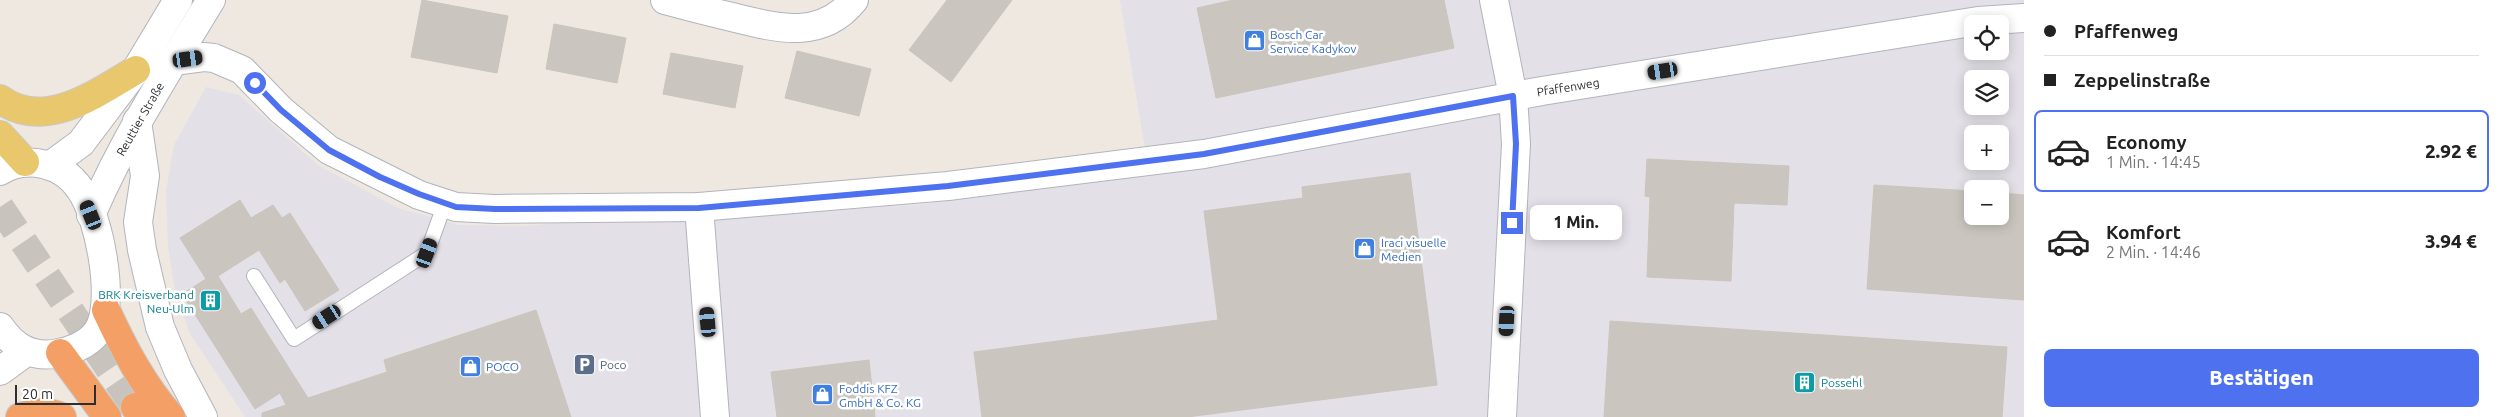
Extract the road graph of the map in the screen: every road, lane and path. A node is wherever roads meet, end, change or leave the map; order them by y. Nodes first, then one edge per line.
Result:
1 (178, 0) edge
2 (211, 0) edge
3 (665, 0) edge
4 (854, 0) edge
5 (1494, 0) edge
6 (2024, 18) edge
7 (143, 60) junction
8 (173, 61) junction
9 (1513, 96) junction
10 (0, 99) edge
11 (137, 121) junction
12 (0, 135) edge
13 (25, 166) edge
14 (445, 203) junction
15 (699, 208) junction
16 (91, 215) junction
17 (254, 276) dead end
18 (106, 310) junction
19 (0, 327) edge
20 (26, 352) junction
21 (60, 353) junction
22 (0, 371) edge
23 (20, 417) edge
24 (62, 417) edge
25 (107, 417) edge
26 (171, 417) edge
27 (203, 417) edge
28 (715, 417) edge
29 (1499, 417) edge

1 - 7 street
2 - 8 street, Reuttier Straße
3 - 4 street
5 - 9 street
6 - 9 street, Pfaffenweg
7 - 8 lane
7 - 10 main road
7 - 13 street
8 - 11 street, Reuttier Straße
8 - 14 street, Pfaffenweg
9 - 15 street, Pfaffenweg
9 - 29 street
11 - 16 street, Reuttier Straße
11 - 27 street
12 - 13 main road
13 - 16 street
14 - 15 street, Pfaffenweg
14 - 17 lane
15 - 28 street
16 - 18 street
18 - 21 street
18 - 26 highway
19 - 20 street
20 - 21 street
20 - 22 street
21 - 25 highway
23 - 24 highway

